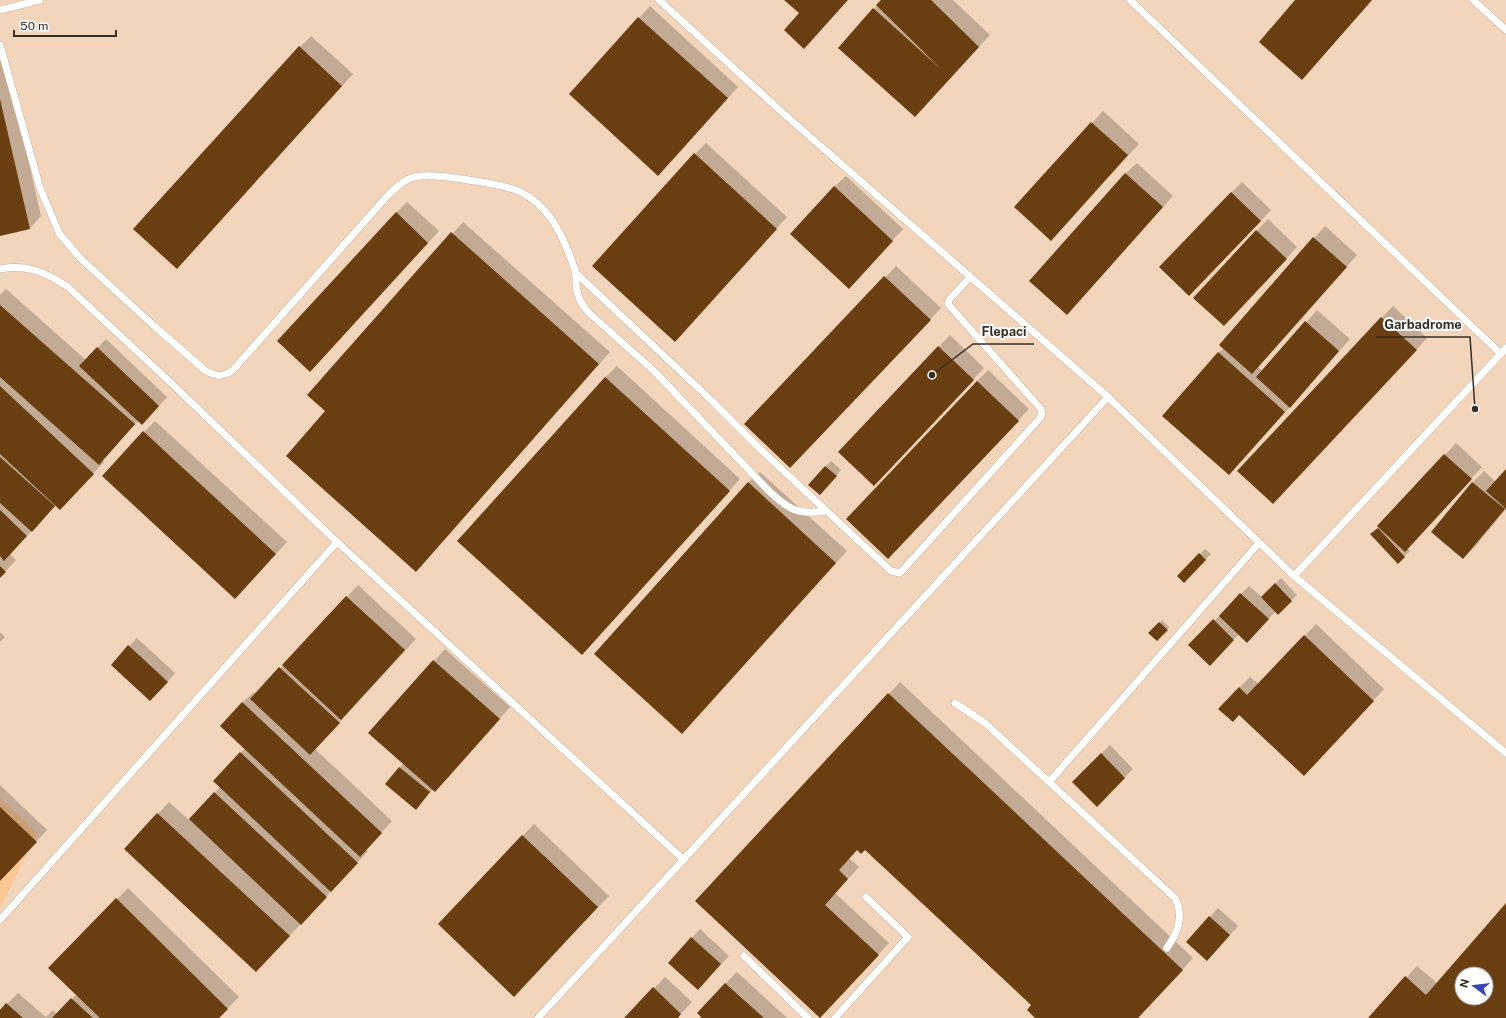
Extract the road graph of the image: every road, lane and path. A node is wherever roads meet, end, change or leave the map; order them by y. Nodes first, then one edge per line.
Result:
1 (40, 0) edge
2 (660, 0) edge
3 (1130, 0) edge
4 (1473, 0) edge
5 (0, 10) edge
6 (1506, 30) edge
7 (0, 45) edge
8 (0, 269) edge
9 (576, 273) junction
10 (970, 277) junction
11 (1503, 351) edge
12 (1108, 397) junction
13 (826, 511) junction
14 (337, 542) junction
15 (1259, 543) junction
16 (1294, 576) junction
17 (955, 703) dead end
18 (1506, 753) edge
19 (1050, 782) junction
20 (684, 860) junction
21 (866, 897) dead end
22 (0, 920) edge
23 (1167, 948) dead end
24 (744, 956) dead end
25 (538, 1018) edge
26 (808, 1018) edge
27 (835, 1018) edge

1 - 5 lane
2 - 10 lane
3 - 11 lane
4 - 6 lane
7 - 9 lane
8 - 14 lane
9 - 13 lane
9 - 13 lane
10 - 12 lane
10 - 13 lane
11 - 16 lane
12 - 15 lane
12 - 20 lane
14 - 20 lane
14 - 22 lane
15 - 16 lane
15 - 19 lane
16 - 18 lane
17 - 19 lane
19 - 23 lane
20 - 25 lane
21 - 27 lane
24 - 26 lane

